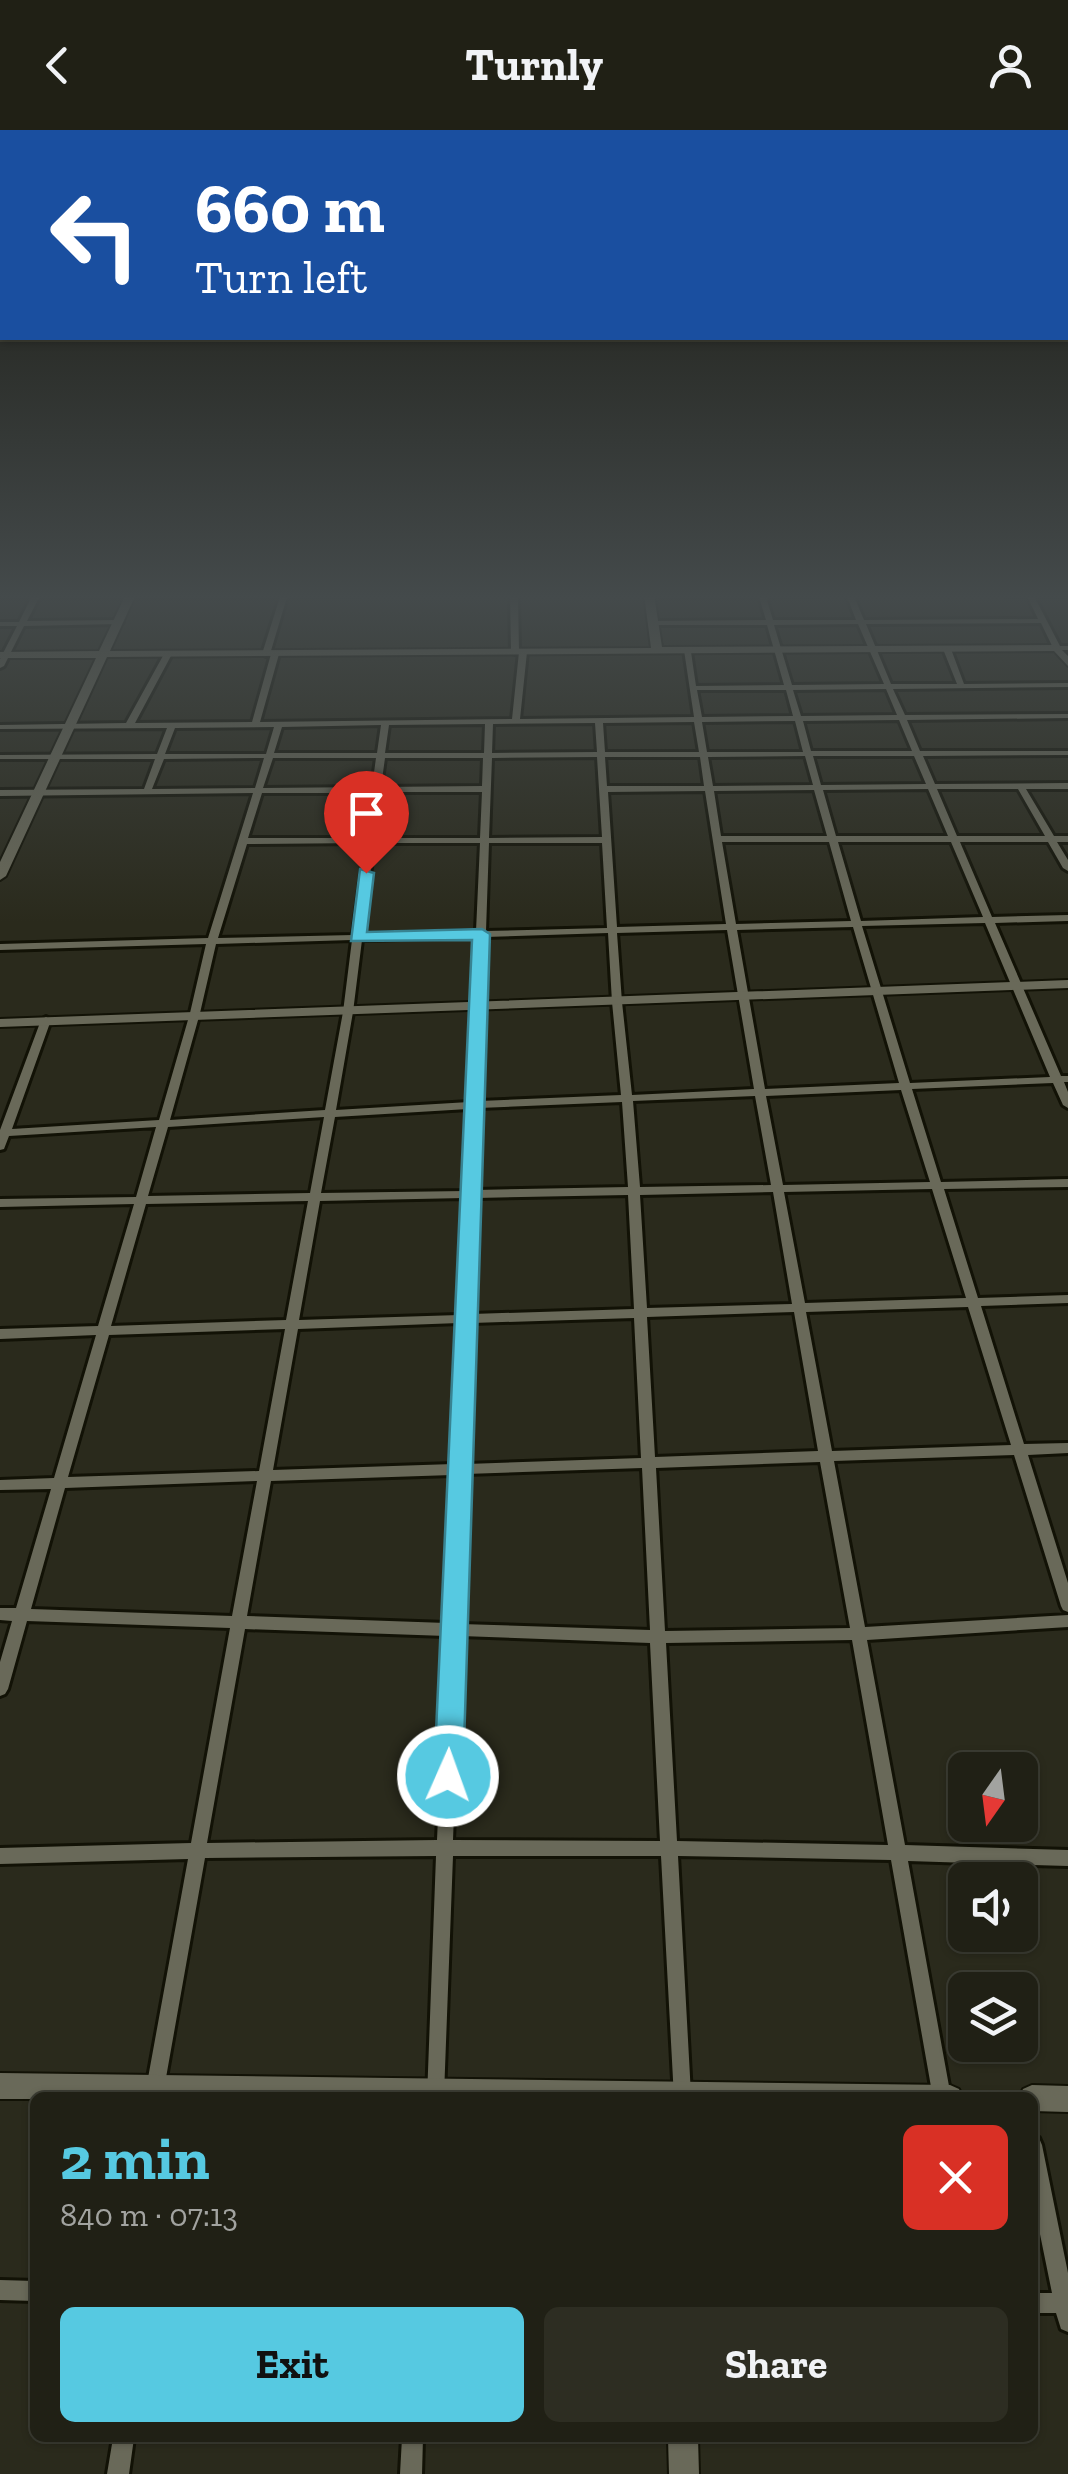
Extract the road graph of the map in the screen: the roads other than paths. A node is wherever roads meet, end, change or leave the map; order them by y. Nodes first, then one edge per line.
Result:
1 (81, 703) edge
2 (141, 703) edge
3 (259, 703) edge
4 (517, 703) edge
5 (695, 703) edge
6 (791, 703) edge
7 (896, 703) edge
8 (1068, 716) edge
9 (796, 718) junction
10 (902, 718) junction
11 (698, 720) junction
12 (599, 721) junction
13 (489, 722) junction
14 (516, 722) junction
15 (385, 723) junction
16 (254, 724) junction
17 (279, 724) junction
18 (70, 726) junction
19 (129, 726) junction
20 (172, 726) junction
21 (0, 727) edge
22 (381, 753) junction
23 (488, 753) junction
24 (270, 754) junction
25 (601, 754) junction
26 (703, 754) junction
27 (806, 754) junction
28 (917, 754) junction
29 (1068, 754) edge
30 (162, 755) junction
31 (56, 756) junction
32 (0, 757) edge
33 (1068, 786) edge
34 (1021, 787) junction
35 (709, 788) junction
36 (932, 788) junction
37 (487, 789) junction
38 (816, 789) junction
39 (258, 790) junction
40 (376, 790) junction
41 (603, 790) junction
42 (147, 792) junction
43 (0, 793) edge
44 (39, 793) junction
45 (717, 839) junction
46 (832, 839) junction
47 (954, 839) junction
48 (1053, 839) junction
49 (1068, 839) edge
50 (370, 840) junction
51 (606, 840) junction
52 (0, 841) edge
53 (16, 841) junction
54 (242, 841) junction
55 (485, 844) junction
56 (1068, 868) edge
57 (0, 876) edge
58 (1068, 918) edge
59 (990, 920) junction
60 (856, 924) junction
61 (732, 927) junction
62 (612, 930) junction
63 (482, 934) junction
64 (357, 937) junction
65 (212, 941) junction
66 (0, 947) edge
67 (1068, 984) edge
68 (1018, 986) junction
69 (876, 992) junction
70 (743, 997) junction
71 (617, 1002) junction
72 (479, 1007) junction
73 (196, 1012) junction
74 (348, 1012) junction
75 (46, 1020) junction
76 (0, 1023) edge
77 (1062, 1079) edge
78 (906, 1084) junction
79 (761, 1094) junction
80 (627, 1098) junction
81 (475, 1105) junction
82 (1068, 1105) edge
83 (329, 1115) junction
84 (163, 1126) junction
85 (2, 1133) edge
86 (0, 1146) edge
87 (1068, 1183) edge
88 (936, 1184) junction
89 (778, 1190) junction
90 (634, 1192) junction
91 (472, 1194) junction
92 (142, 1198) junction
93 (314, 1198) junction
94 (0, 1203) edge
95 (1068, 1298) edge
96 (973, 1300) junction
97 (800, 1309) junction
98 (640, 1314) junction
99 (467, 1320) junction
100 (292, 1324) junction
101 (104, 1330) junction
102 (0, 1334) edge
103 (1068, 1448) edge
104 (1019, 1450) junction
105 (826, 1456) junction
106 (648, 1462) junction
107 (461, 1469) junction
108 (265, 1476) junction
109 (60, 1483) junction
110 (0, 1485) edge
111 (1068, 1606) edge
112 (0, 1614) edge
113 (22, 1614) junction
114 (1068, 1621) edge
115 (238, 1623) junction
116 (454, 1630) junction
117 (858, 1634) junction
118 (658, 1637) junction
119 (0, 1689) edge
120 (669, 1847) junction
121 (445, 1849) junction
122 (198, 1850) junction
123 (898, 1852) junction
124 (0, 1856) edge
125 (1068, 1858) edge
126 (0, 2086) edge
127 (172, 2092) edge
128 (435, 2092) edge
129 (672, 2092) edge
130 (941, 2092) edge
131 (1038, 2098) edge
132 (1068, 2099) edge
133 (1038, 2173) edge
134 (0, 2290) edge
135 (30, 2290) edge
136 (1038, 2305) edge
137 (1067, 2309) edge
138 (123, 2442) edge
139 (413, 2442) edge
140 (683, 2442) edge
141 (118, 2474) edge
142 (411, 2474) edge
143 (684, 2474) edge

1 - 18 street
2 - 19 street
3 - 16 street
4 - 14 street
5 - 11 street
6 - 9 street
7 - 10 street
8 - 10 street
9 - 10 street
9 - 11 street
9 - 27 street
10 - 28 street
11 - 12 street
11 - 26 street
12 - 14 street
12 - 25 street
13 - 14 street
13 - 15 street
13 - 23 street
15 - 17 street
15 - 22 street
16 - 17 street
16 - 20 street
17 - 24 street
18 - 19 street
18 - 21 street
18 - 31 street
19 - 20 street
20 - 30 street
22 - 23 street
22 - 24 street
22 - 40 street
23 - 25 street
23 - 37 street
24 - 30 street
24 - 39 street
25 - 26 street
25 - 41 street
26 - 27 street
26 - 35 street
27 - 28 street
27 - 38 street
28 - 29 street
28 - 36 street
30 - 31 street
30 - 42 street
31 - 32 street
31 - 44 street
33 - 34 street
34 - 36 street
34 - 48 street
35 - 38 street
35 - 41 street
35 - 45 street
36 - 38 street
36 - 47 street
37 - 40 street
37 - 55 street
38 - 46 street
39 - 40 street
39 - 42 street
39 - 54 street
40 - 50 street
41 - 51 street
42 - 44 street
43 - 44 street
44 - 53 street
45 - 46 street
45 - 61 street
46 - 47 street
46 - 60 street
47 - 48 street
47 - 59 street
48 - 49 street
48 - 56 street
50 - 54 street
50 - 55 street
50 - 64 street
51 - 55 street
51 - 62 street
52 - 53 street
53 - 57 street
54 - 65 street
55 - 63 street
58 - 59 street
59 - 60 street
59 - 68 street
60 - 61 street
60 - 69 street
61 - 62 street
61 - 70 street
62 - 63 street
62 - 71 street
63 - 64 street
63 - 72 street
64 - 65 street
64 - 74 street
65 - 66 street
65 - 73 street
67 - 68 street
68 - 69 street
68 - 77 street
69 - 70 street
69 - 78 street
70 - 71 street
70 - 79 street
71 - 72 street
71 - 80 street
72 - 74 street
72 - 81 street
73 - 74 street
73 - 75 street
73 - 84 street
74 - 83 street
75 - 76 street
75 - 85 street
77 - 78 street
77 - 82 street
78 - 79 street
78 - 88 street
79 - 80 street
79 - 89 street
80 - 81 street
80 - 90 street
81 - 83 street
81 - 91 street
83 - 84 street
83 - 93 street
84 - 85 street
84 - 92 street
85 - 86 street
87 - 88 street
88 - 89 street
88 - 96 street
89 - 90 street
89 - 97 street
90 - 91 street
90 - 98 street
91 - 93 street
91 - 99 street
92 - 93 street
92 - 94 street
92 - 101 street
93 - 100 street
95 - 96 street
96 - 97 street
96 - 104 street
97 - 98 street
97 - 105 street
98 - 99 street
98 - 106 street
99 - 100 street
99 - 107 street
100 - 101 street
100 - 108 street
101 - 102 street
101 - 109 street
103 - 104 street
104 - 105 street
104 - 111 street
105 - 106 street
105 - 117 street
106 - 107 street
106 - 118 street
107 - 108 street
107 - 116 street
108 - 109 street
108 - 115 street
109 - 110 street
109 - 113 street
112 - 113 street
113 - 115 street
113 - 119 street
114 - 117 street
115 - 116 street
115 - 122 street
116 - 118 street
116 - 121 street
117 - 118 street
117 - 123 street
118 - 120 street
120 - 121 street
120 - 123 street
120 - 129 street
121 - 122 street
121 - 128 street
122 - 124 street
122 - 127 street
123 - 125 street
123 - 130 street
126 - 127 street
131 - 132 street
133 - 137 street
134 - 135 street
136 - 137 street
138 - 141 street
139 - 142 street
140 - 143 street

